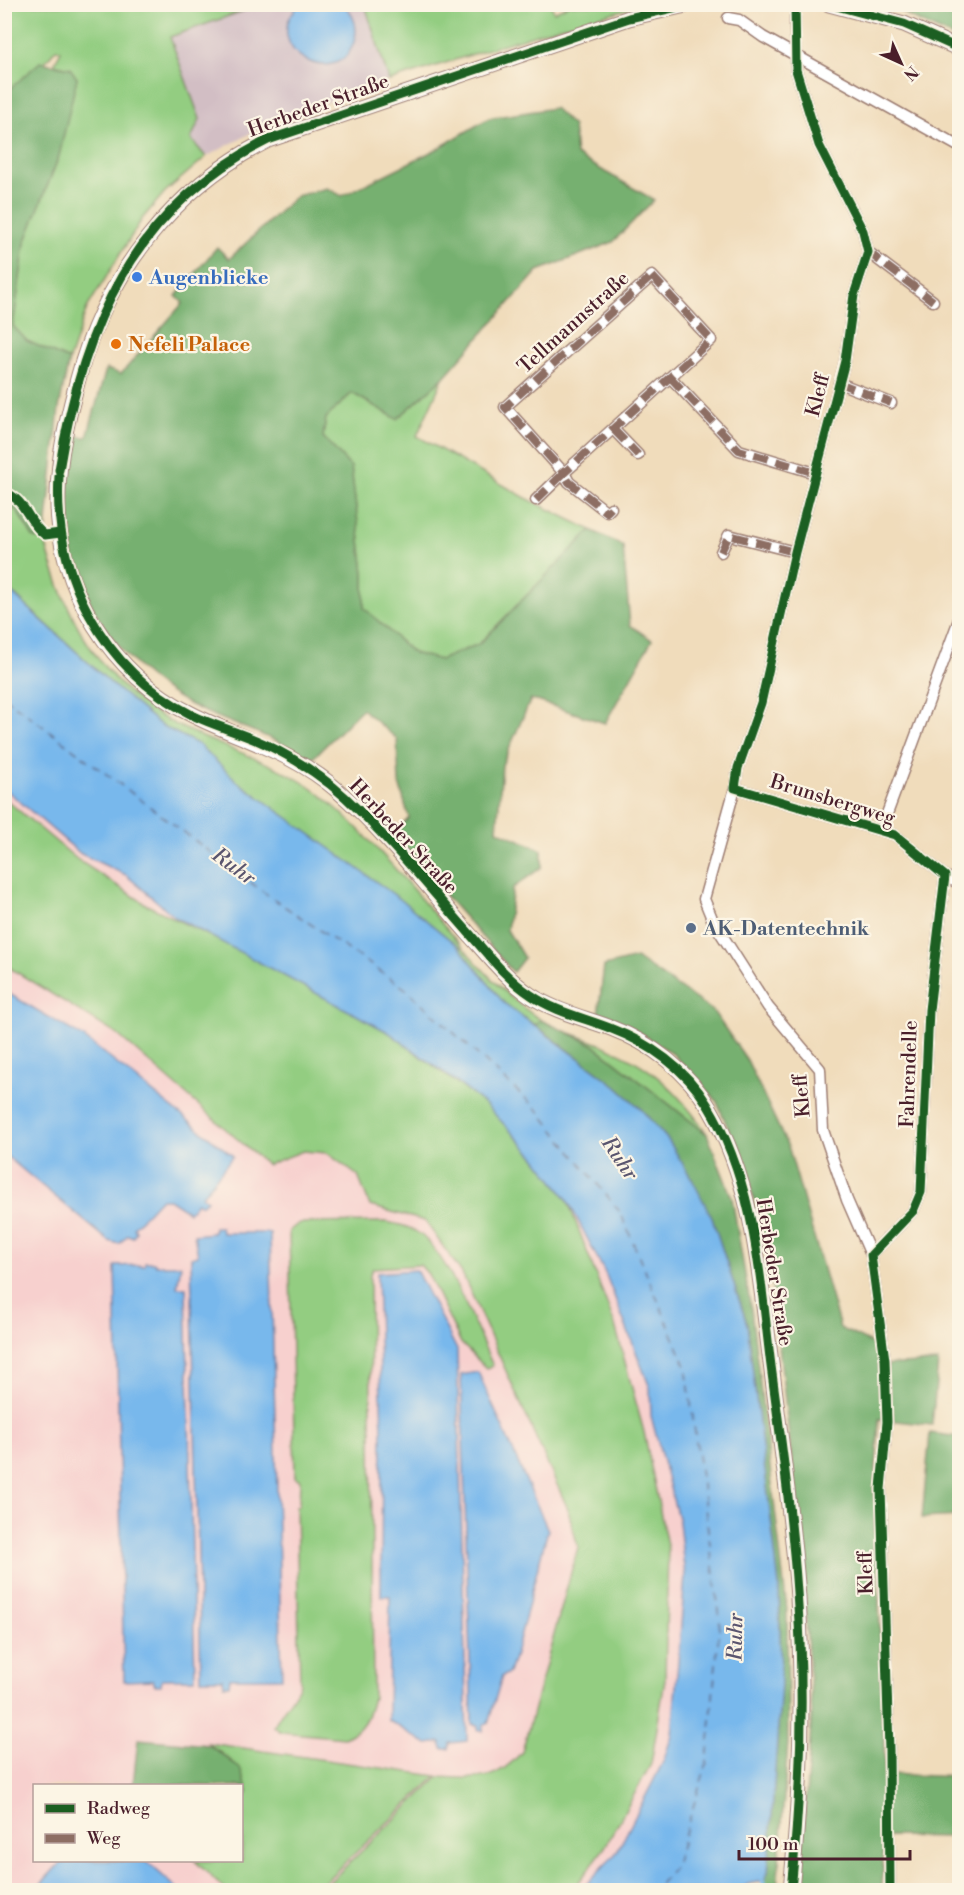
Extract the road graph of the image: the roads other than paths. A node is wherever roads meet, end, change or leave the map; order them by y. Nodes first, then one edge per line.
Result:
1 (690, 4) edge
2 (829, 4) edge
3 (795, 17) dead end
4 (728, 18) dead end
5 (960, 49) edge
6 (795, 54) junction
7 (960, 147) edge
8 (868, 252) junction
9 (933, 301) dead end
10 (671, 378) junction
11 (839, 383) junction
12 (891, 403) dead end
13 (614, 430) junction
14 (638, 455) dead end
15 (564, 473) junction
16 (815, 473) junction
17 (536, 500) dead end
18 (611, 508) dead end
19 (721, 552) dead end
20 (795, 552) junction
21 (960, 618) edge
22 (735, 788) junction
23 (881, 830) junction
24 (945, 876) junction
25 (960, 884) edge
26 (871, 1255) junction
27 (790, 1890) edge
28 (890, 1890) edge

1 - 27 main road, Herbeder Straße
2 - 5 main road
3 - 6 street
4 - 6 street
6 - 7 street
6 - 8 street
8 - 9 street
8 - 11 street, Kleff
10 - 13 street, Tellmannstraße
10 - 15 street, Tellmannstraße
10 - 16 street
11 - 12 street, Kleff
11 - 16 street, Kleff
13 - 14 street
13 - 15 street, Tellmannstraße
15 - 17 street, Tellmannstraße
15 - 18 street, Tellmannstraße
16 - 20 street, Kleff
19 - 20 street
20 - 22 street, Kleff
21 - 23 street
22 - 23 street, Brunsbergweg
22 - 26 street, Kleff
23 - 24 street, Brunsbergweg
24 - 25 street, Brunsbergweg
24 - 26 street, Fahrendelle
26 - 28 street, Kleff

